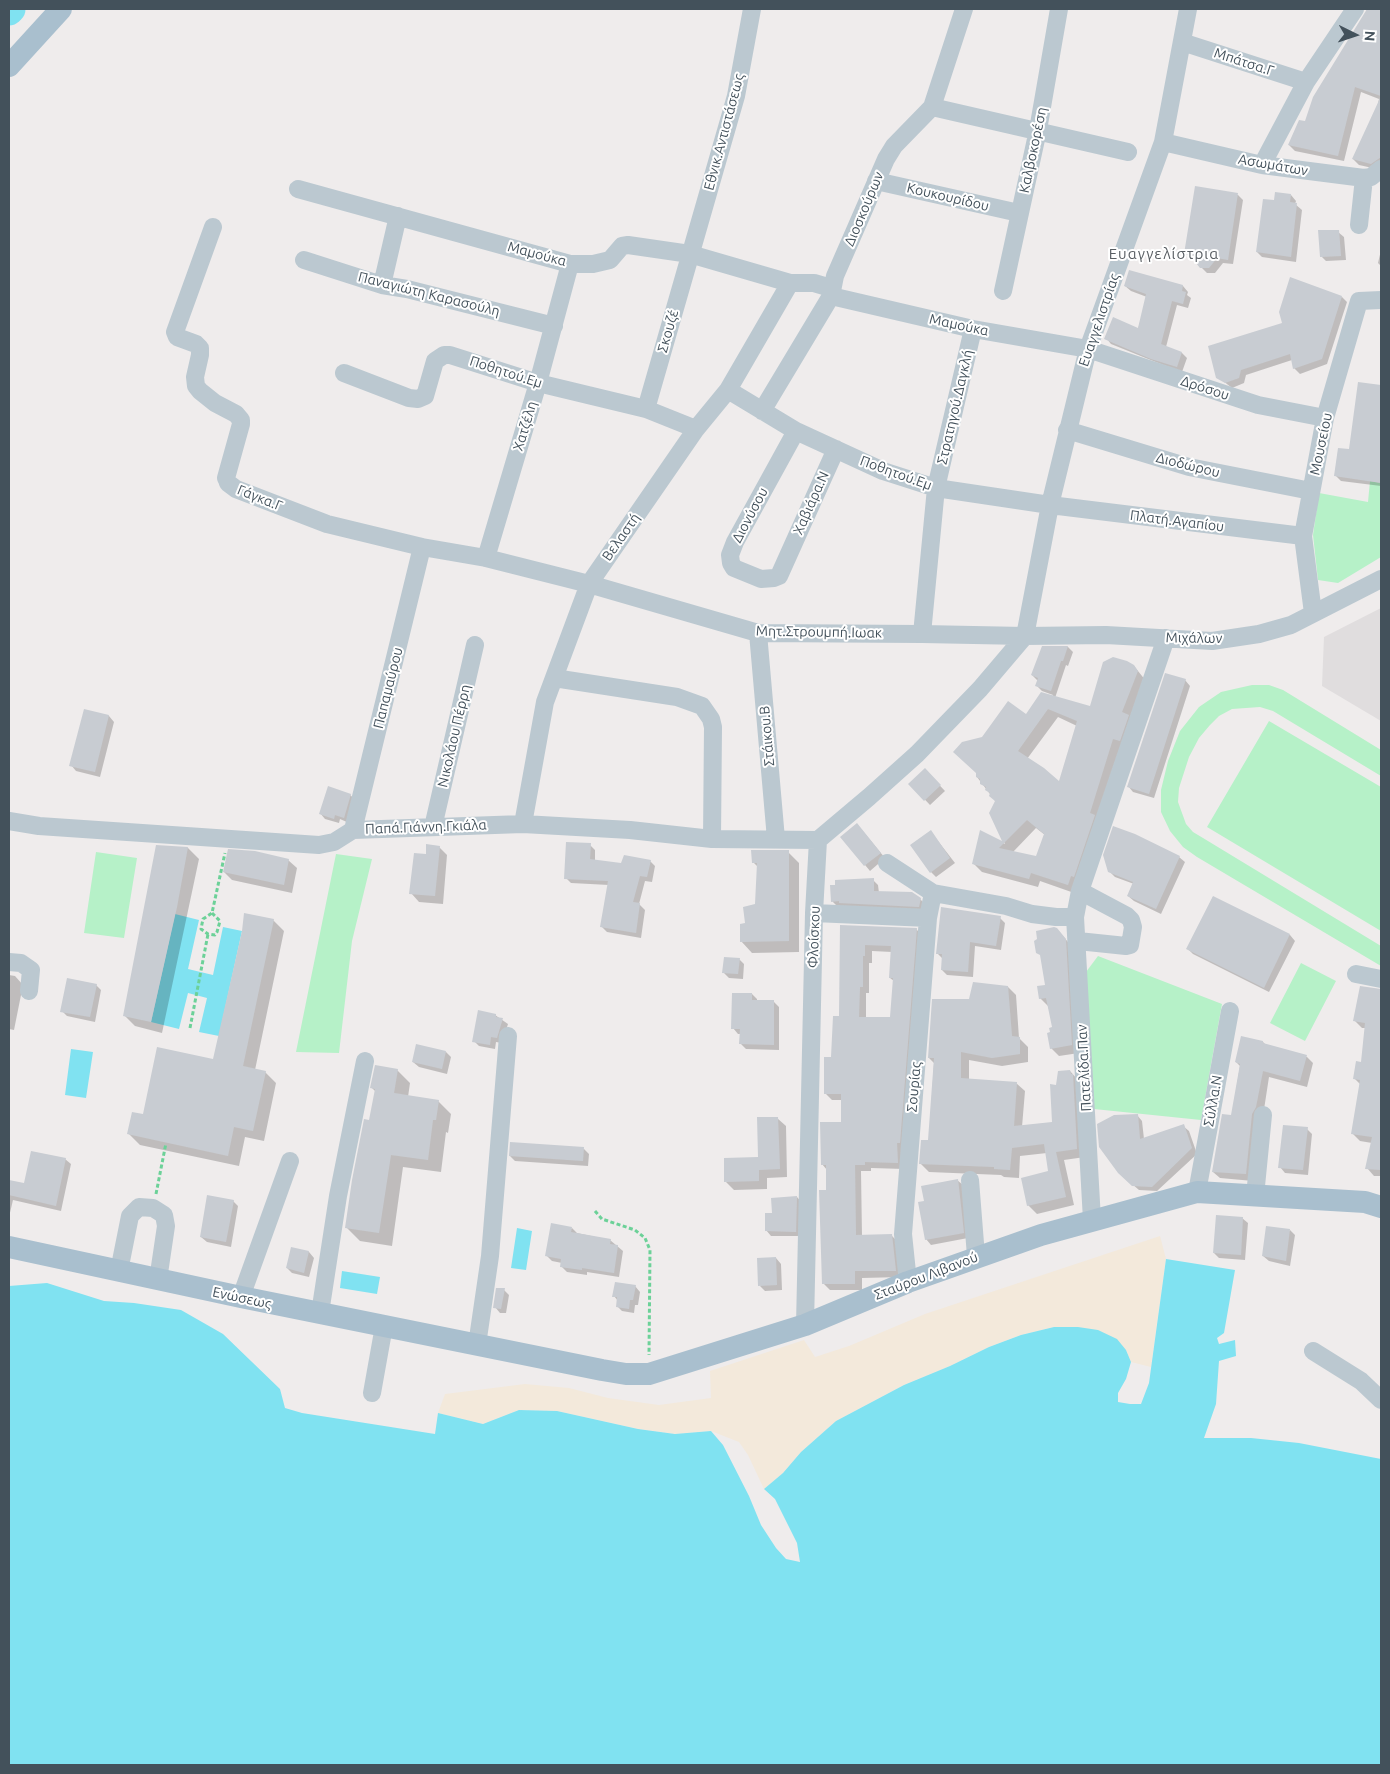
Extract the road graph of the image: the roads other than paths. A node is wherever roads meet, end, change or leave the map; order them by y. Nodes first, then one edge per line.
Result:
1 (45, 9) edge
2 (60, 9) edge
3 (752, 9) edge
4 (964, 9) edge
5 (1059, 9) edge
6 (1188, 9) edge
7 (1353, 9) edge
8 (1182, 42) junction
9 (9, 49) edge
10 (9, 66) edge
11 (1306, 82) junction
12 (932, 107) junction
13 (1038, 130) junction
14 (1163, 142) junction
15 (1128, 152) dead end
16 (1262, 165) junction
17 (1381, 169) edge
18 (1364, 178) junction
19 (876, 181) junction
20 (298, 189) dead end
21 (1019, 213) junction
22 (398, 216) junction
23 (1359, 225) dead end
24 (213, 227) dead end
25 (690, 254) junction
26 (304, 260) dead end
27 (570, 264) junction
28 (790, 282) junction
29 (382, 285) junction
30 (1003, 291) dead end
31 (831, 292) junction
32 (1381, 300) edge
33 (554, 326) junction
34 (973, 329) junction
35 (1088, 349) junction
36 (344, 373) dead end
37 (538, 383) junction
38 (728, 390) junction
39 (646, 409) junction
40 (762, 411) junction
41 (1325, 418) junction
42 (696, 429) junction
43 (1067, 430) junction
44 (796, 431) junction
45 (836, 449) junction
46 (936, 488) junction
47 (1311, 491) junction
48 (1050, 505) junction
49 (1303, 536) junction
50 (422, 546) junction
51 (787, 556) joint
52 (486, 558) junction
53 (1381, 579) edge
54 (589, 584) junction
55 (1313, 613) junction
56 (758, 633) junction
57 (922, 634) junction
58 (1025, 636) junction
59 (1166, 638) junction
60 (475, 646) dead end
61 (554, 678) junction
62 (9, 821) edge
63 (524, 824) junction
64 (433, 827) junction
65 (353, 830) junction
66 (712, 838) junction
67 (776, 838) junction
68 (818, 840) junction
69 (887, 863) dead end
70 (1080, 891) junction
71 (933, 894) junction
72 (814, 913) junction
73 (1075, 917) junction
74 (928, 918) junction
75 (1078, 941) junction
76 (9, 962) edge
77 (1356, 974) dead end
78 (1381, 978) edge
79 (29, 991) dead end
80 (1230, 1011) dead end
81 (508, 1036) dead end
82 (365, 1061) dead end
83 (1263, 1115) dead end
84 (290, 1161) dead end
85 (970, 1180) dead end
86 (1197, 1192) junction
87 (1255, 1196) junction
88 (1381, 1206) edge
89 (1092, 1220) junction
90 (9, 1247) edge
91 (976, 1256) junction
92 (119, 1271) junction
93 (158, 1280) junction
94 (908, 1282) junction
95 (241, 1298) junction
96 (320, 1313) junction
97 (805, 1325) junction
98 (384, 1326) junction
99 (477, 1345) junction
100 (1312, 1351) dead end
101 (372, 1393) dead end
102 (1381, 1400) edge

1 - 9 main road
2 - 10 main road
3 - 25 street, Εθνικ.Αντιστάσεως
4 - 12 street, Διοσκούρων
5 - 13 street, Καλβοκορέση
6 - 8 street, Ευαγγελιστρίας
7 - 11 street
8 - 11 street, Μπάτσα.Γ
8 - 14 street, Ευαγγελιστρίας
11 - 16 street
12 - 13 street
12 - 19 street, Διοσκούρων
13 - 15 street
13 - 21 street, Καλβοκορέση
14 - 16 street, Ασωμάτων
14 - 35 street, Ευαγγελιστρίας
16 - 18 street, Ασωμάτων
17 - 18 street
18 - 23 street
19 - 21 street, Κουκουρίδου
19 - 31 street, Διοσκούρων
20 - 22 street, Μαμούκα
21 - 30 street, Καλβοκορέση
22 - 27 street, Μαμούκα
22 - 29 street
24 - 50 street, Γάγκα.Γ
25 - 27 street, Μαμούκα
25 - 28 street, Μαμούκα
25 - 39 street, Σκουζέ
26 - 29 street, Παναγιώτη Καρασούλη
27 - 33 street, Χατζέλη
28 - 31 street, Μαμούκα
28 - 38 street, Βελαστή
29 - 33 street, Παναγιώτη Καρασούλη
31 - 34 street, Μαμούκα
31 - 40 street, Διοσκούρων
32 - 41 street, Μουσείου
33 - 37 street, Χατζέλη
34 - 35 street, Μαμούκα
34 - 46 street, Στρατηγού.Δαγκλή
35 - 41 street, Δρόσου
35 - 43 street, Ευαγγελιστρίας
36 - 37 street, Ποθητού.Εμ
37 - 39 street, Ποθητού.Εμ
37 - 52 street, Χατζέλη
38 - 40 street, Ποθητού.Εμ
38 - 42 street, Βελαστή
39 - 42 street, Ποθητού.Εμ
40 - 44 street, Ποθητού.Εμ
41 - 47 street, Μουσείου
42 - 54 street, Βελαστή
43 - 47 street, Διοδώρου
43 - 48 street, Ευαγγελιστρίας
44 - 45 street, Ποθητού.Εμ
44 - 51 street, Διονύσου
45 - 46 street, Ποθητού.Εμ
45 - 51 street, Χαβιάρα.Ν
46 - 48 street, Ποθητού.Εμ
46 - 57 street, Στρατηγού.Δαγκλή
47 - 49 street, Μουσείου
48 - 49 street, Πλατή.Αγαπίου
48 - 58 street, Ευαγγελιστρίας
49 - 55 street, Μουσείου
50 - 52 street, Γάγκα.Γ
50 - 65 street, Παπαμαύρου
52 - 54 street, Γάγκα.Γ
53 - 55 street, Μιχάλων
54 - 56 street, Μητ.Στρουμπή.Ιωακ
54 - 61 street, Βελαστή
55 - 59 street, Μιχάλων
56 - 57 street, Μητ.Στρουμπή.Ιωακ
56 - 67 street, Στάικου.Β
57 - 58 street, Μητ.Στρουμπή.Ιωακ
58 - 59 street, Μιχάλων
58 - 68 street
59 - 70 street, Πατελίδα.Παν
60 - 64 street, Νικολάου Πέρρη
61 - 63 street, Βελαστή
61 - 66 street
62 - 65 street, Παπά.Γιάννη.Γκιάλα
63 - 64 street, Παπά.Γιάννη.Γκιάλα
63 - 66 street, Παπά.Γιάννη.Γκιάλα
64 - 65 street, Παπά.Γιάννη.Γκιάλα
66 - 67 street, Παπά.Γιάννη.Γκιάλα
67 - 68 street, Παπά.Γιάννη.Γκιάλα
68 - 72 street, Φλοίσκου
69 - 71 street
70 - 73 street, Πατελίδα.Παν
70 - 75 street
71 - 73 street
71 - 74 street, Σουρίας
72 - 74 street
72 - 97 street, Φλοίσκου
73 - 75 street, Πατελίδα.Παν
74 - 94 street, Σουρίας
75 - 89 street, Πατελίδα.Παν
76 - 79 street
77 - 78 street
80 - 86 street, Σύλλα.Ν
81 - 99 street
82 - 96 street
83 - 87 street
84 - 95 street
85 - 91 street
86 - 87 main road, Σταύρου Λιβανού
86 - 89 main road, Σταύρου Λιβανού
87 - 88 main road, Σταύρου Λιβανού
89 - 91 main road, Σταύρου Λιβανού
90 - 92 main road, Ενώσεως
91 - 94 main road, Σταύρου Λιβανού
92 - 93 main road, Ενώσεως
92 - 93 street
93 - 95 main road, Ενώσεως
94 - 97 main road, Σταύρου Λιβανού
95 - 96 main road, Ενώσεως
96 - 98 main road, Ενώσεως
97 - 99 main road, Σταύρου Λιβανού
98 - 99 main road, Ενώσεως
98 - 101 street
100 - 102 street

